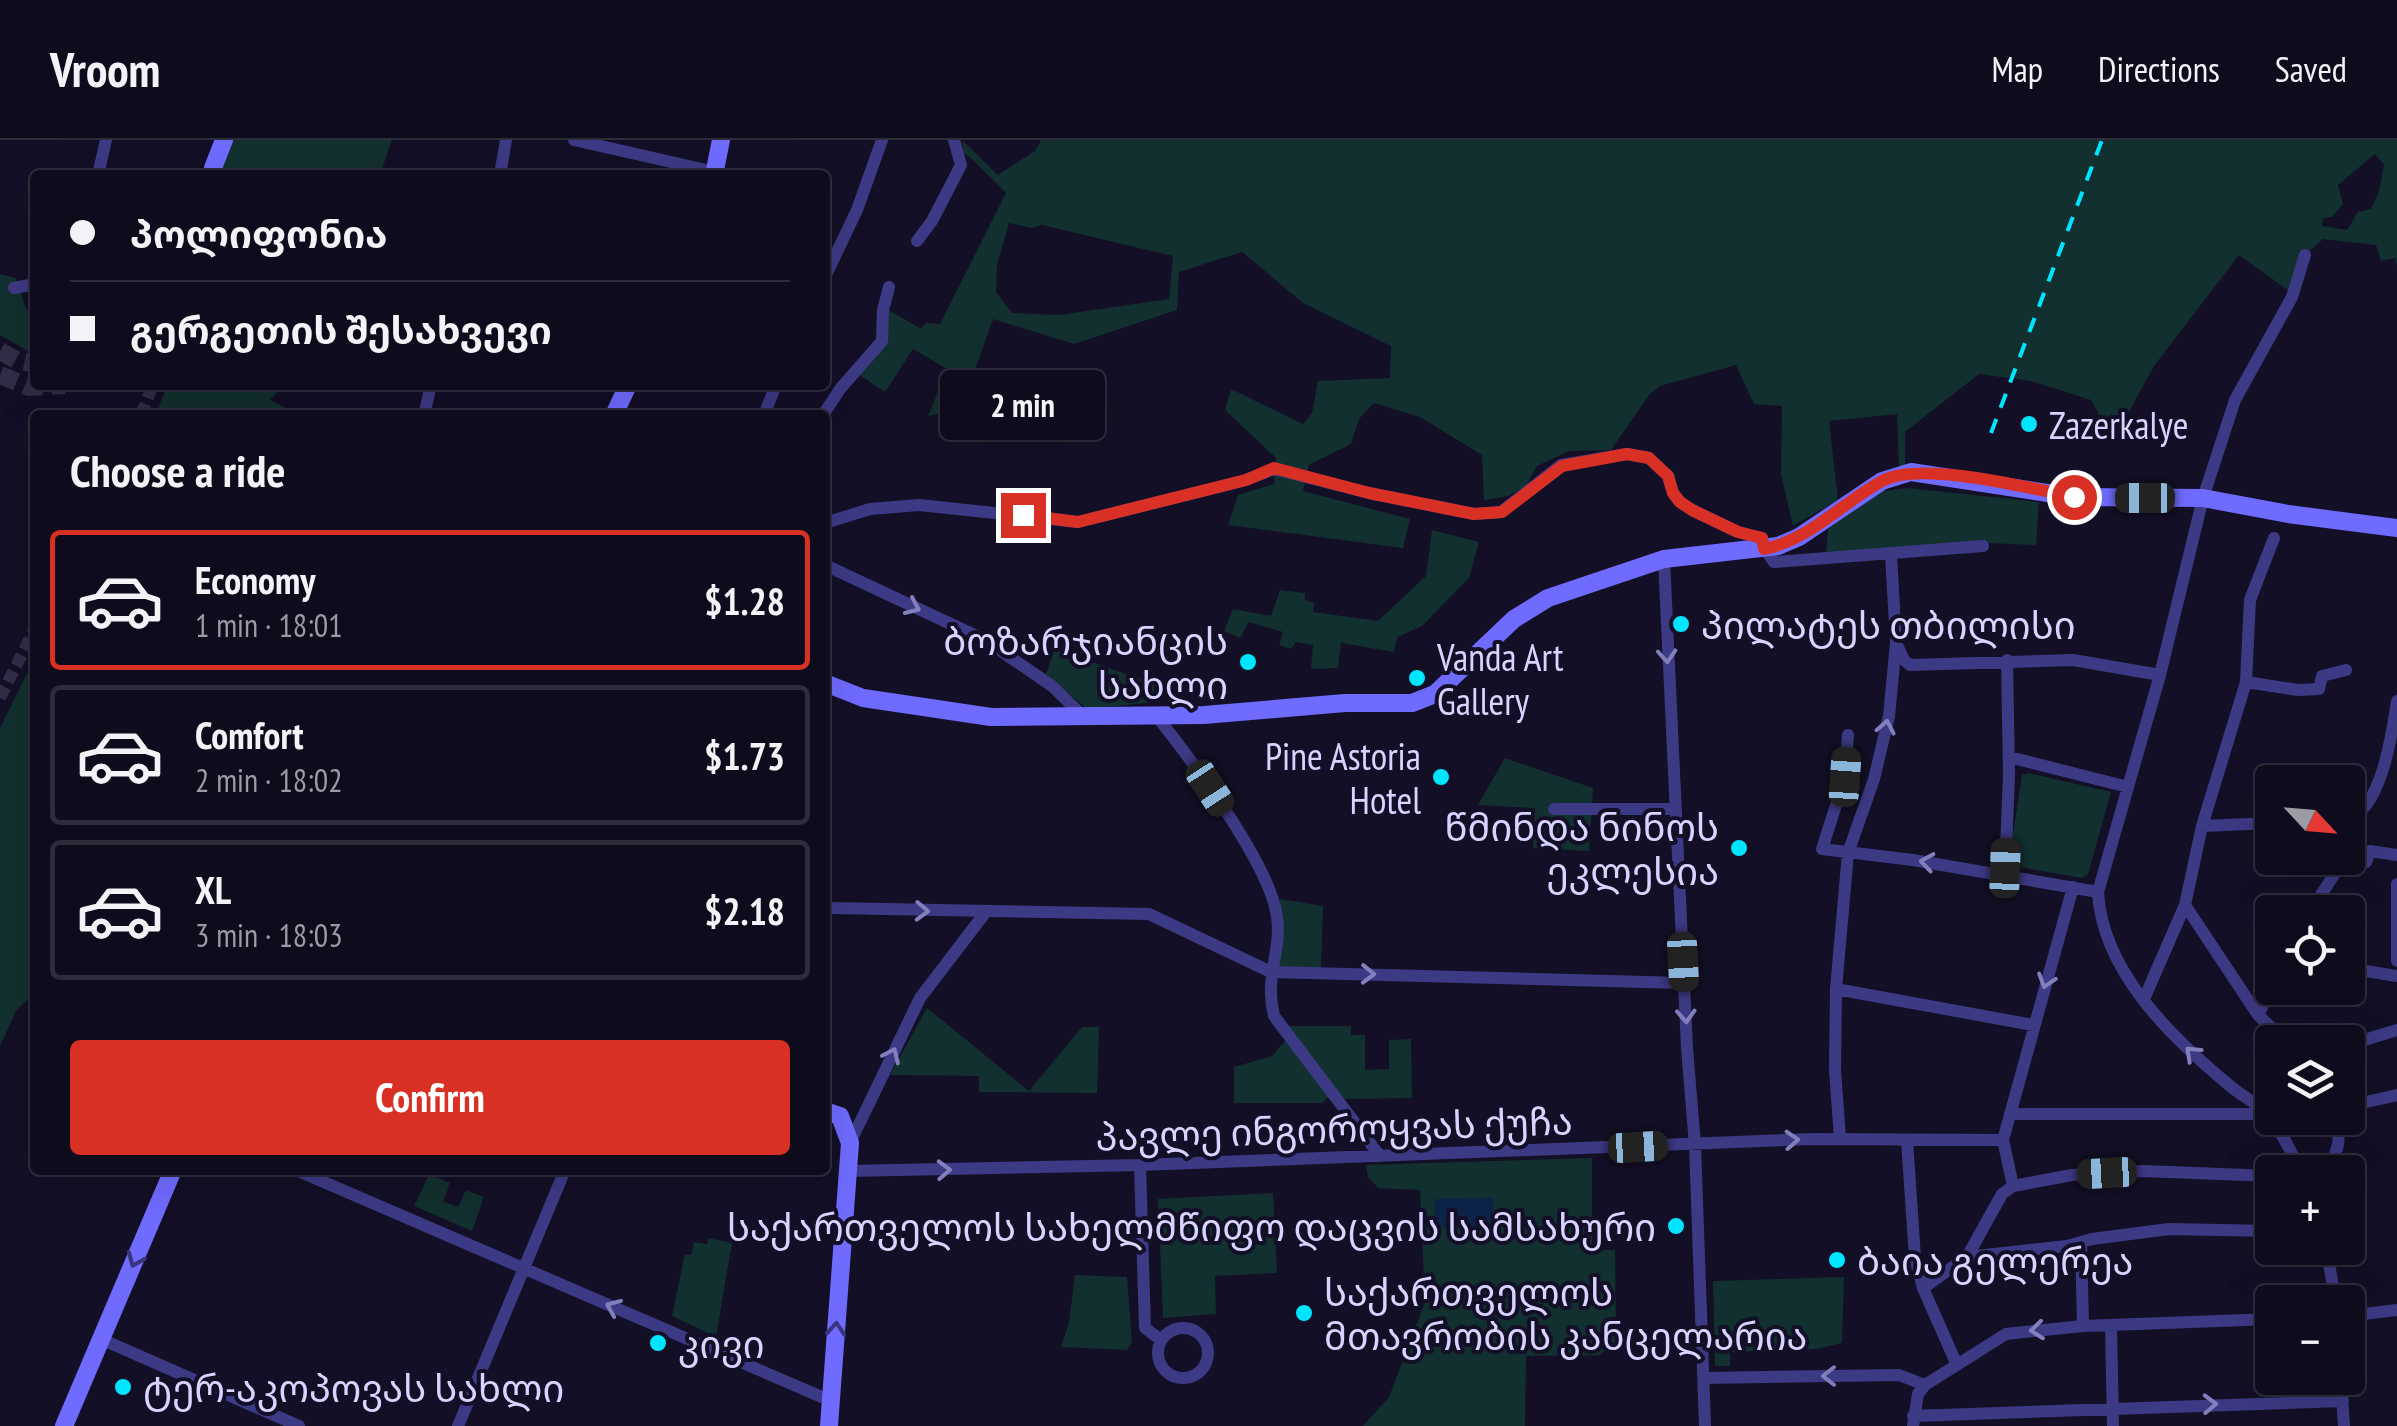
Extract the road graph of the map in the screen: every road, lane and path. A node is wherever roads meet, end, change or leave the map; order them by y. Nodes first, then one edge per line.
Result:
1 (106, 140) edge
2 (224, 140) edge
3 (506, 140) edge
4 (574, 140) edge
5 (721, 140) edge
6 (882, 140) edge
7 (954, 140) edge
8 (604, 143) edge
9 (213, 168) dead end
10 (99, 170) edge
11 (501, 170) edge
12 (701, 170) edge
13 (716, 170) edge
14 (918, 241) dead end
15 (2305, 255) dead end
16 (830, 267) edge
17 (30, 285) edge
18 (889, 287) dead end
19 (14, 288) dead end
20 (825, 410) edge
21 (2203, 498) junction
22 (830, 521) edge
23 (2397, 528) edge
24 (2274, 538) dead end
25 (1982, 546) dead end
26 (1764, 549) junction
27 (1891, 555) junction
28 (1664, 559) junction
29 (830, 567) edge
30 (1896, 643) junction
31 (2007, 660) junction
32 (2346, 670) dead end
33 (2160, 675) junction
34 (2246, 682) junction
35 (830, 685) edge
36 (2397, 702) edge
37 (1154, 713) junction
38 (1085, 717) junction
39 (1848, 734) dead end
40 (2010, 757) junction
41 (2128, 787) junction
42 (2365, 805) edge
43 (1554, 809) dead end
44 (1676, 809) junction
45 (2255, 824) edge
46 (2202, 826) junction
47 (1848, 853) junction
48 (2397, 855) edge
49 (2004, 875) junction
50 (2397, 884) edge
51 (2074, 887) junction
52 (2098, 892) junction
53 (2321, 895) edge
54 (2185, 905) junction
55 (830, 907) edge
56 (986, 913) junction
57 (2397, 962) edge
58 (2365, 971) edge
59 (1270, 972) junction
60 (2397, 976) edge
61 (1684, 983) junction
62 (1836, 989) junction
63 (2144, 999) junction
64 (2263, 1005) edge
65 (2258, 1014) junction
66 (2033, 1025) junction
67 (2269, 1025) edge
68 (2397, 1030) edge
69 (2365, 1039) edge
70 (2397, 1095) edge
71 (2365, 1101) edge
72 (2255, 1102) edge
73 (830, 1112) edge
74 (2010, 1114) junction
75 (2255, 1114) edge
76 (1840, 1138) junction
77 (1907, 1140) junction
78 (2004, 1140) junction
79 (850, 1143) junction
80 (1695, 1145) junction
81 (1380, 1156) junction
82 (1140, 1166) junction
83 (847, 1171) junction
84 (171, 1175) edge
85 (308, 1175) edge
86 (563, 1175) edge
87 (2255, 1175) edge
88 (2013, 1186) junction
89 (2255, 1231) edge
90 (2081, 1242) junction
91 (1967, 1258) junction
92 (524, 1269) junction
93 (1923, 1288) junction
94 (2397, 1310) edge
95 (2365, 1314) edge
96 (2255, 1320) edge
97 (2111, 1325) junction
98 (2083, 1326) junction
99 (101, 1339) junction
100 (1161, 1340) junction
101 (1956, 1366) junction
102 (1704, 1378) junction
103 (1925, 1384) junction
104 (2342, 1395) edge
105 (831, 1401) junction
106 (2343, 1401) junction
107 (2113, 1407) junction
108 (1913, 1421) edge
109 (64, 1426) edge
110 (300, 1426) edge
111 (458, 1426) edge
112 (829, 1426) edge
113 (1705, 1426) edge
114 (2113, 1426) edge
115 (2344, 1426) edge

1 - 10 street
2 - 9 street
3 - 11 street
4 - 8 street
5 - 13 street
6 - 16 street
7 - 14 street
8 - 12 street
15 - 21 street
17 - 19 street
18 - 20 street
21 - 23 street
21 - 26 street
21 - 33 street
22 - 26 street
24 - 34 street
25 - 27 street
26 - 27 street
26 - 28 street
27 - 30 street
28 - 37 street
28 -> 44 street
29 -> 38 street
30 - 31 street
47 -> 30 street
31 - 33 street
31 - 40 street
32 - 34 street
33 - 41 street
34 - 46 street
35 - 38 street
36 - 42 street
37 - 38 street
37 - 59 street
39 - 47 street
40 - 41 street
40 - 49 street
41 - 52 street
43 - 44 street
44 - 61 street
45 - 46 street
46 - 54 street
49 -> 47 street
47 - 62 street
48 - 53 street
49 - 51 street
50 - 57 street
51 - 52 street
51 -> 66 street
52 - 63 street
54 - 63 street
54 - 65 street
55 -> 56 street
56 - 59 street
79 -> 56 street
58 - 60 street
59 -> 61 street
59 - 81 street
61 -> 80 street
62 - 66 street
62 - 76 street
72 -> 63 street
64 - 65 street
65 - 67 street
66 - 74 street
68 - 69 street
70 - 71 street
73 - 79 street
74 - 75 street
74 - 78 street
76 - 77 street, პავლე ინგოროყვას ქუჩა
80 -> 76 street, პავლე ინგოროყვას ქუჩა
77 - 78 street, პავლე ინგოროყვას ქუჩა
77 - 93 street
78 - 88 street
79 - 83 street
80 - 81 street, პავლე ინგოროყვას ქუჩა
80 - 102 street
81 - 82 street, პავლე ინგოროყვას ქუჩა
83 -> 82 street, პავლე ინგოროყვას ქუჩა
82 - 100 street
105 -> 83 street
84 -> 99 street
85 - 92 street
86 - 92 street
87 - 88 street
88 - 91 street
89 - 90 street
90 - 91 street
90 - 98 street
91 - 93 street
105 -> 92 street
92 - 111 street
93 - 101 street
94 - 95 street
96 - 97 street
97 - 98 street
97 - 107 street
98 -> 101 street
99 - 109 street
99 - 110 street
100 - 100 street
101 - 103 street
103 -> 102 street
102 - 113 street
103 - 108 street
104 - 106 street
105 - 112 street
107 -> 106 street
106 - 115 street
107 - 108 street
107 - 114 street

